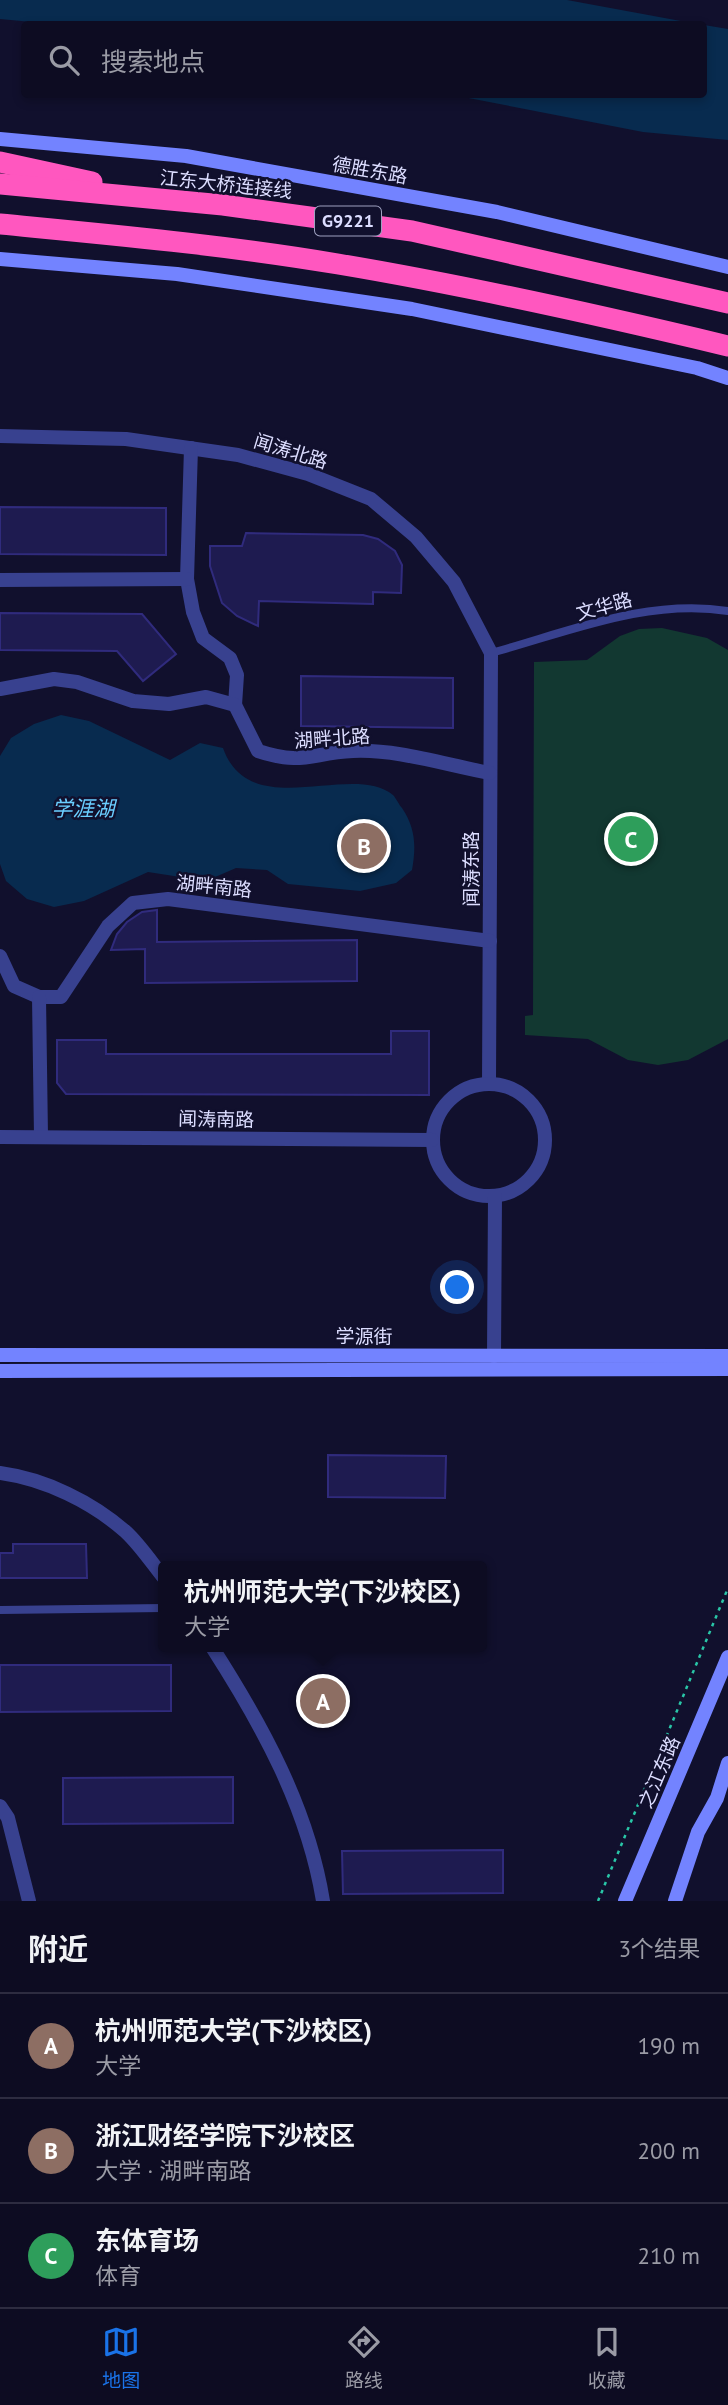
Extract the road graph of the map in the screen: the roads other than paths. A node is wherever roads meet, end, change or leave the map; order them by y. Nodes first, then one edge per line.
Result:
1 (0, 139) edge
2 (0, 162) edge
3 (0, 184) edge
4 (134, 197) junction
5 (0, 224) edge
6 (0, 259) edge
7 (728, 267) edge
8 (728, 303) edge
9 (728, 346) edge
10 (728, 378) edge
11 (0, 436) edge
12 (191, 449) junction
13 (187, 579) junction
14 (0, 580) edge
15 (728, 611) edge
16 (491, 653) junction
17 (0, 689) edge
18 (235, 705) junction
19 (491, 773) junction
20 (490, 941) junction
21 (0, 956) edge
22 (39, 997) junction
23 (489, 1084) junction
24 (41, 1136) junction
25 (0, 1137) edge
26 (432, 1140) junction
27 (495, 1196) junction
28 (0, 1355) edge
29 (494, 1356) junction
30 (728, 1356) edge
31 (728, 1369) edge
32 (0, 1371) edge
33 (0, 1474) edge
34 (158, 1571) edge
35 (158, 1608) edge
36 (0, 1610) edge
37 (215, 1652) edge
38 (728, 1657) edge
39 (728, 1763) edge
40 (0, 1807) edge
41 (29, 1901) edge
42 (323, 1901) edge
43 (625, 1901) edge
44 (675, 1901) edge

1 - 7 main road, 德胜东路
2 - 4 highway
3 - 4 highway, 江东大桥连接线 / G9221
4 - 8 highway, 江东大桥连接线 / G9221
5 - 9 highway, G9221
6 - 10 main road
11 - 12 street, 闻涛北路
12 - 13 street
12 - 16 street, 闻涛北路
13 - 14 street
13 - 18 street
15 - 16 lane, 文华路
16 - 19 street, 闻涛东路
17 - 18 street
18 - 19 street, 湖畔北路
19 - 20 street, 闻涛东路
20 - 22 street, 湖畔南路
20 - 23 street, 闻涛东路
21 - 22 street
22 - 24 street
23 - 26 street
23 - 27 street
24 - 25 street, 闻涛南路
24 - 26 street, 闻涛南路
26 - 27 street
27 - 29 street
28 - 29 main road, 学源街
29 - 30 main road, 学源街
31 - 32 main road
33 - 34 street
35 - 36 lane
37 - 42 street
38 - 43 main road, 之江东路
39 - 44 main road
40 - 41 street

